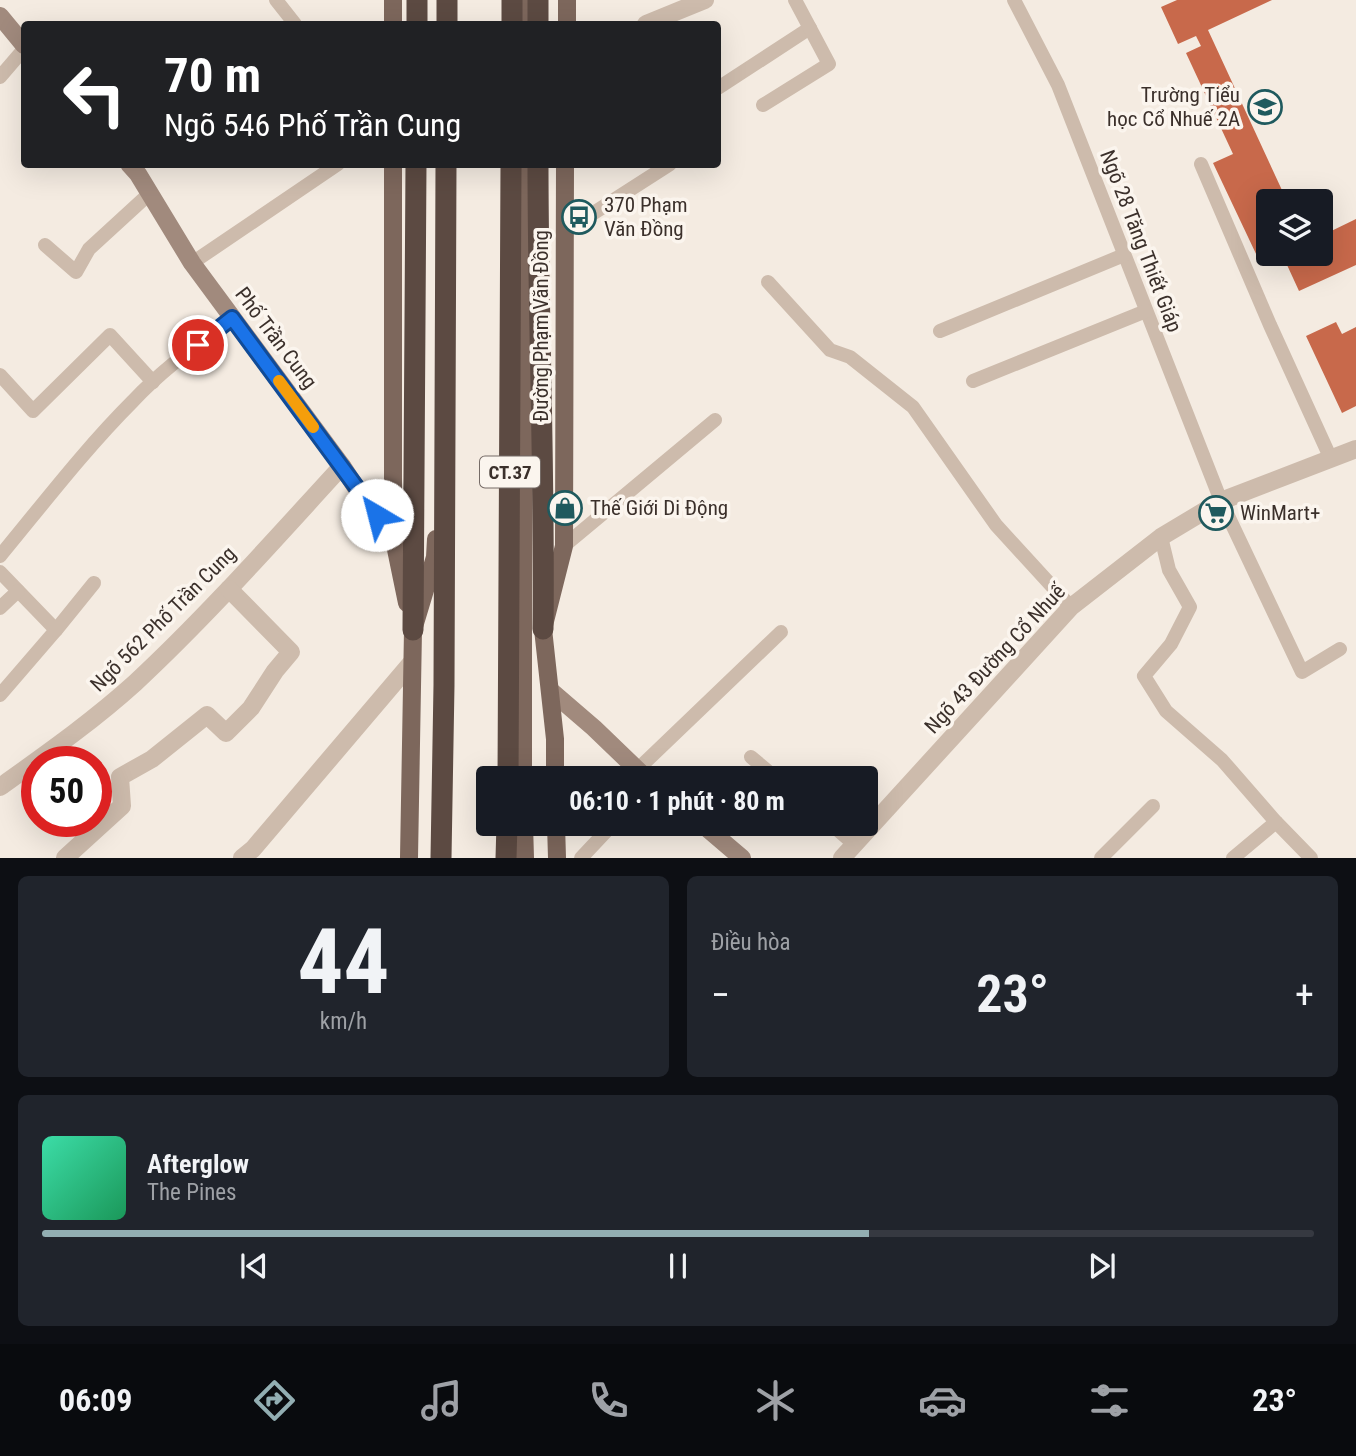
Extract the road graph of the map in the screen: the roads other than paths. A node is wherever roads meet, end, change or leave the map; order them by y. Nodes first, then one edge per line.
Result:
1 (276, 0) edge
2 (393, 0) edge
3 (417, 0) edge
4 (437, 0) edge
5 (447, 0) edge
6 (512, 0) edge
7 (526, 0) edge
8 (538, 0) edge
9 (567, 0) edge
10 (705, 0) edge
11 (795, 0) edge
12 (1014, 0) edge
13 (0, 16) edge
14 (293, 21) edge
15 (393, 21) edge
16 (417, 21) edge
17 (437, 21) edge
18 (447, 21) edge
19 (512, 21) edge
20 (526, 21) edge
21 (538, 21) edge
22 (567, 21) edge
23 (653, 21) edge
24 (810, 28) junction
25 (21, 43) edge
26 (21, 51) edge
27 (0, 77) edge
28 (721, 86) edge
29 (763, 105) dead end
30 (1201, 164) dead end
31 (133, 168) edge
32 (332, 168) edge
33 (393, 168) edge
34 (416, 168) edge
35 (437, 168) edge
36 (446, 168) edge
37 (511, 168) edge
38 (526, 168) edge
39 (538, 168) edge
40 (565, 168) edge
41 (664, 168) edge
42 (149, 194) junction
43 (564, 232) junction
44 (45, 245) dead end
45 (1125, 255) junction
46 (192, 263) junction
47 (768, 282) dead end
48 (1146, 311) junction
49 (232, 318) junction
50 (940, 331) dead end
51 (0, 375) edge
52 (973, 381) dead end
53 (153, 382) junction
54 (715, 420) dead end
55 (1356, 449) edge
56 (1331, 459) junction
57 (342, 466) junction
58 (1221, 501) junction
59 (393, 535) junction
60 (1161, 537) junction
61 (564, 546) junction
62 (0, 556) edge
63 (0, 572) edge
64 (94, 583) dead end
65 (229, 589) junction
66 (19, 591) junction
67 (1071, 607) junction
68 (0, 608) edge
69 (543, 629) junction
70 (57, 630) junction
71 (413, 630) junction
72 (781, 632) dead end
73 (1339, 649) dead end
74 (412, 662) junction
75 (551, 691) junction
76 (0, 695) edge
77 (751, 757) dead end
78 (508, 766) edge
79 (523, 766) edge
80 (555, 766) edge
81 (634, 766) edge
82 (650, 766) edge
83 (762, 766) edge
84 (0, 788) edge
85 (1153, 806) dead end
86 (1276, 822) junction
87 (507, 836) edge
88 (524, 836) edge
89 (556, 836) edge
90 (602, 836) edge
91 (716, 836) edge
92 (845, 836) edge
93 (855, 844) junction
94 (65, 858) edge
95 (242, 858) edge
96 (409, 858) edge
97 (441, 858) edge
98 (506, 858) edge
99 (525, 858) edge
100 (556, 858) edge
101 (581, 858) edge
102 (742, 858) edge
103 (842, 858) edge
104 (1101, 858) edge
105 (1233, 858) edge
106 (1311, 858) edge

1 - 14 lane
2 - 15 main road
3 - 16 highway
4 - 17 main road
5 - 18 highway
6 - 19 highway
7 - 20 main road
8 - 21 highway
9 - 22 main road
10 - 23 street
11 - 24 lane
12 - 45 lane, Ngõ 28 Tăng Thiết Giáp
13 - 25 main road
24 - 28 lane
24 - 29 lane
26 - 27 lane
30 - 56 lane
31 - 42 main road, Phố Trần Cung
32 - 46 lane
33 - 59 main road
34 - 71 highway
35 - 71 main road
36 - 97 highway
37 - 78 highway, CT.37
38 - 79 main road, Đường Phạm Văn Đồng
39 - 69 highway
40 - 43 main road, Đường Phạm Văn Đồng
41 - 43 lane
42 - 44 lane
42 - 46 main road, Phố Trần Cung
43 - 61 main road, Đường Phạm Văn Đồng
45 - 48 lane, Ngõ 28 Tăng Thiết Giáp
45 - 50 lane
46 - 49 main road, Phố Trần Cung
47 - 67 lane
48 - 52 lane
48 - 58 lane, Ngõ 28 Tăng Thiết Giáp
49 - 53 lane
49 - 57 main road, Phố Trần Cung
51 - 53 lane
53 - 62 lane
54 - 61 lane
55 - 56 street, Ngõ 43 Đường Cổ Nhuế
56 - 58 street, Ngõ 43 Đường Cổ Nhuế
57 - 59 main road, Phố Trần Cung
57 - 65 street, Ngõ 562 Phố Trần Cung
58 - 60 street, Ngõ 43 Đường Cổ Nhuế
58 - 73 lane, Ngõ 28 Tăng Thiết Giáp
59 - 71 main road
60 - 67 street, Ngõ 43 Đường Cổ Nhuế
60 - 86 lane
61 - 69 main road, Đường Phạm Văn Đồng
63 - 66 lane
64 - 70 lane
65 - 84 street, Ngõ 562 Phố Trần Cung
65 - 94 street
66 - 68 lane
66 - 70 lane
67 - 93 street, Ngõ 43 Đường Cổ Nhuế
69 - 75 main road, Đường Phạm Văn Đồng
70 - 76 lane
71 - 74 main road
72 - 82 lane
74 - 95 street
74 - 96 main road
75 - 80 main road, Đường Phạm Văn Đồng
75 - 81 main road
77 - 83 lane
85 - 104 lane
86 - 105 lane
86 - 106 lane
87 - 98 highway
88 - 99 main road
89 - 100 main road
90 - 101 lane
91 - 102 main road
92 - 93 lane
93 - 103 street, Ngõ 43 Đường Cổ Nhuế

